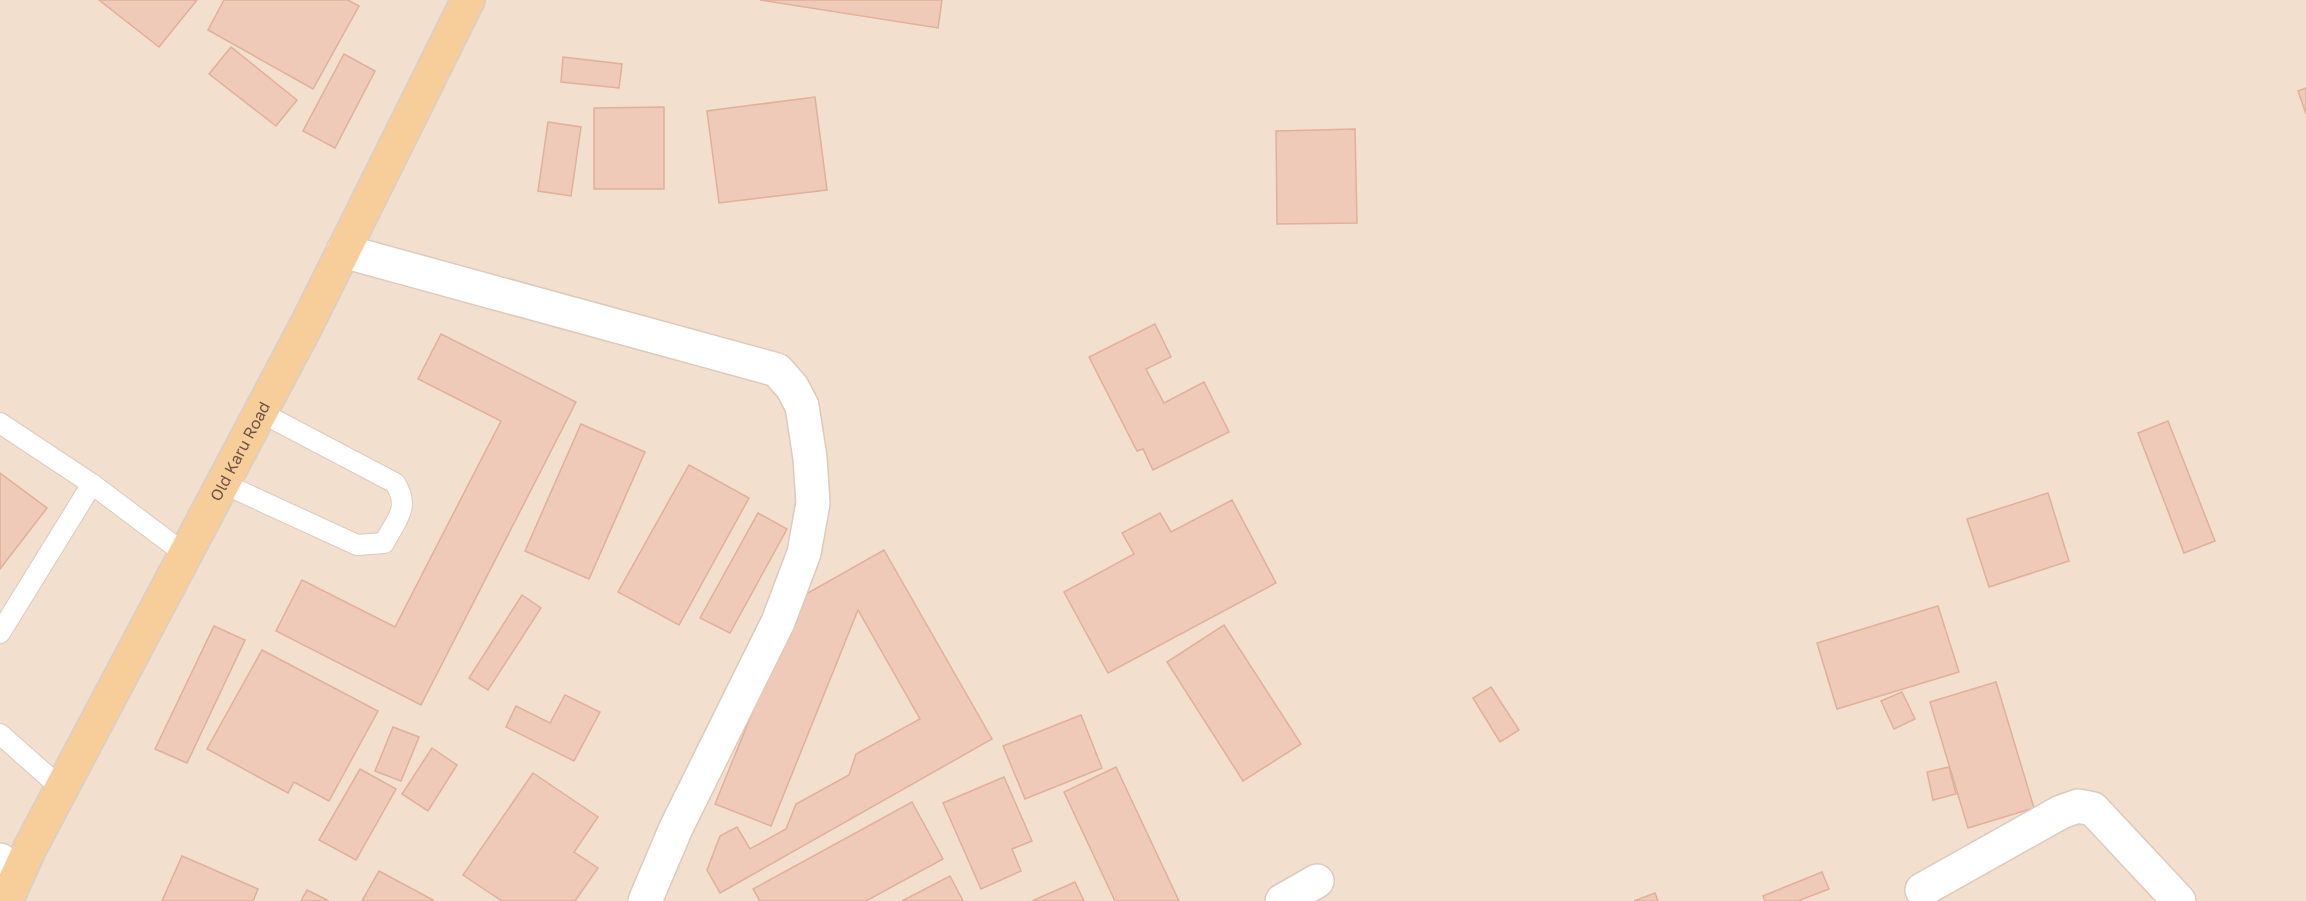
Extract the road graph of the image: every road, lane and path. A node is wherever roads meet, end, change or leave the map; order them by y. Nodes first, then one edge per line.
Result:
1 (468, 0) edge
2 (343, 251) junction
3 (260, 412) junction
4 (0, 423) edge
5 (222, 483) junction
6 (92, 484) junction
7 (185, 554) junction
8 (0, 633) edge
9 (0, 734) edge
10 (61, 788) junction
11 (8, 878) edge
12 (1317, 881) dead end
13 (1922, 890) dead end
14 (645, 901) edge
15 (1282, 901) edge
16 (2178, 901) edge

1 - 2 main road, Old Karu Road
2 - 3 main road, Old Karu Road
2 - 14 street
3 - 5 main road, Old Karu Road
3 - 5 lane
4 - 6 lane
5 - 7 main road, Old Karu Road
6 - 7 lane
6 - 8 lane
7 - 10 main road, Old Karu Road
9 - 10 lane
10 - 11 main road, Old Karu Road
12 - 15 street
13 - 16 street

